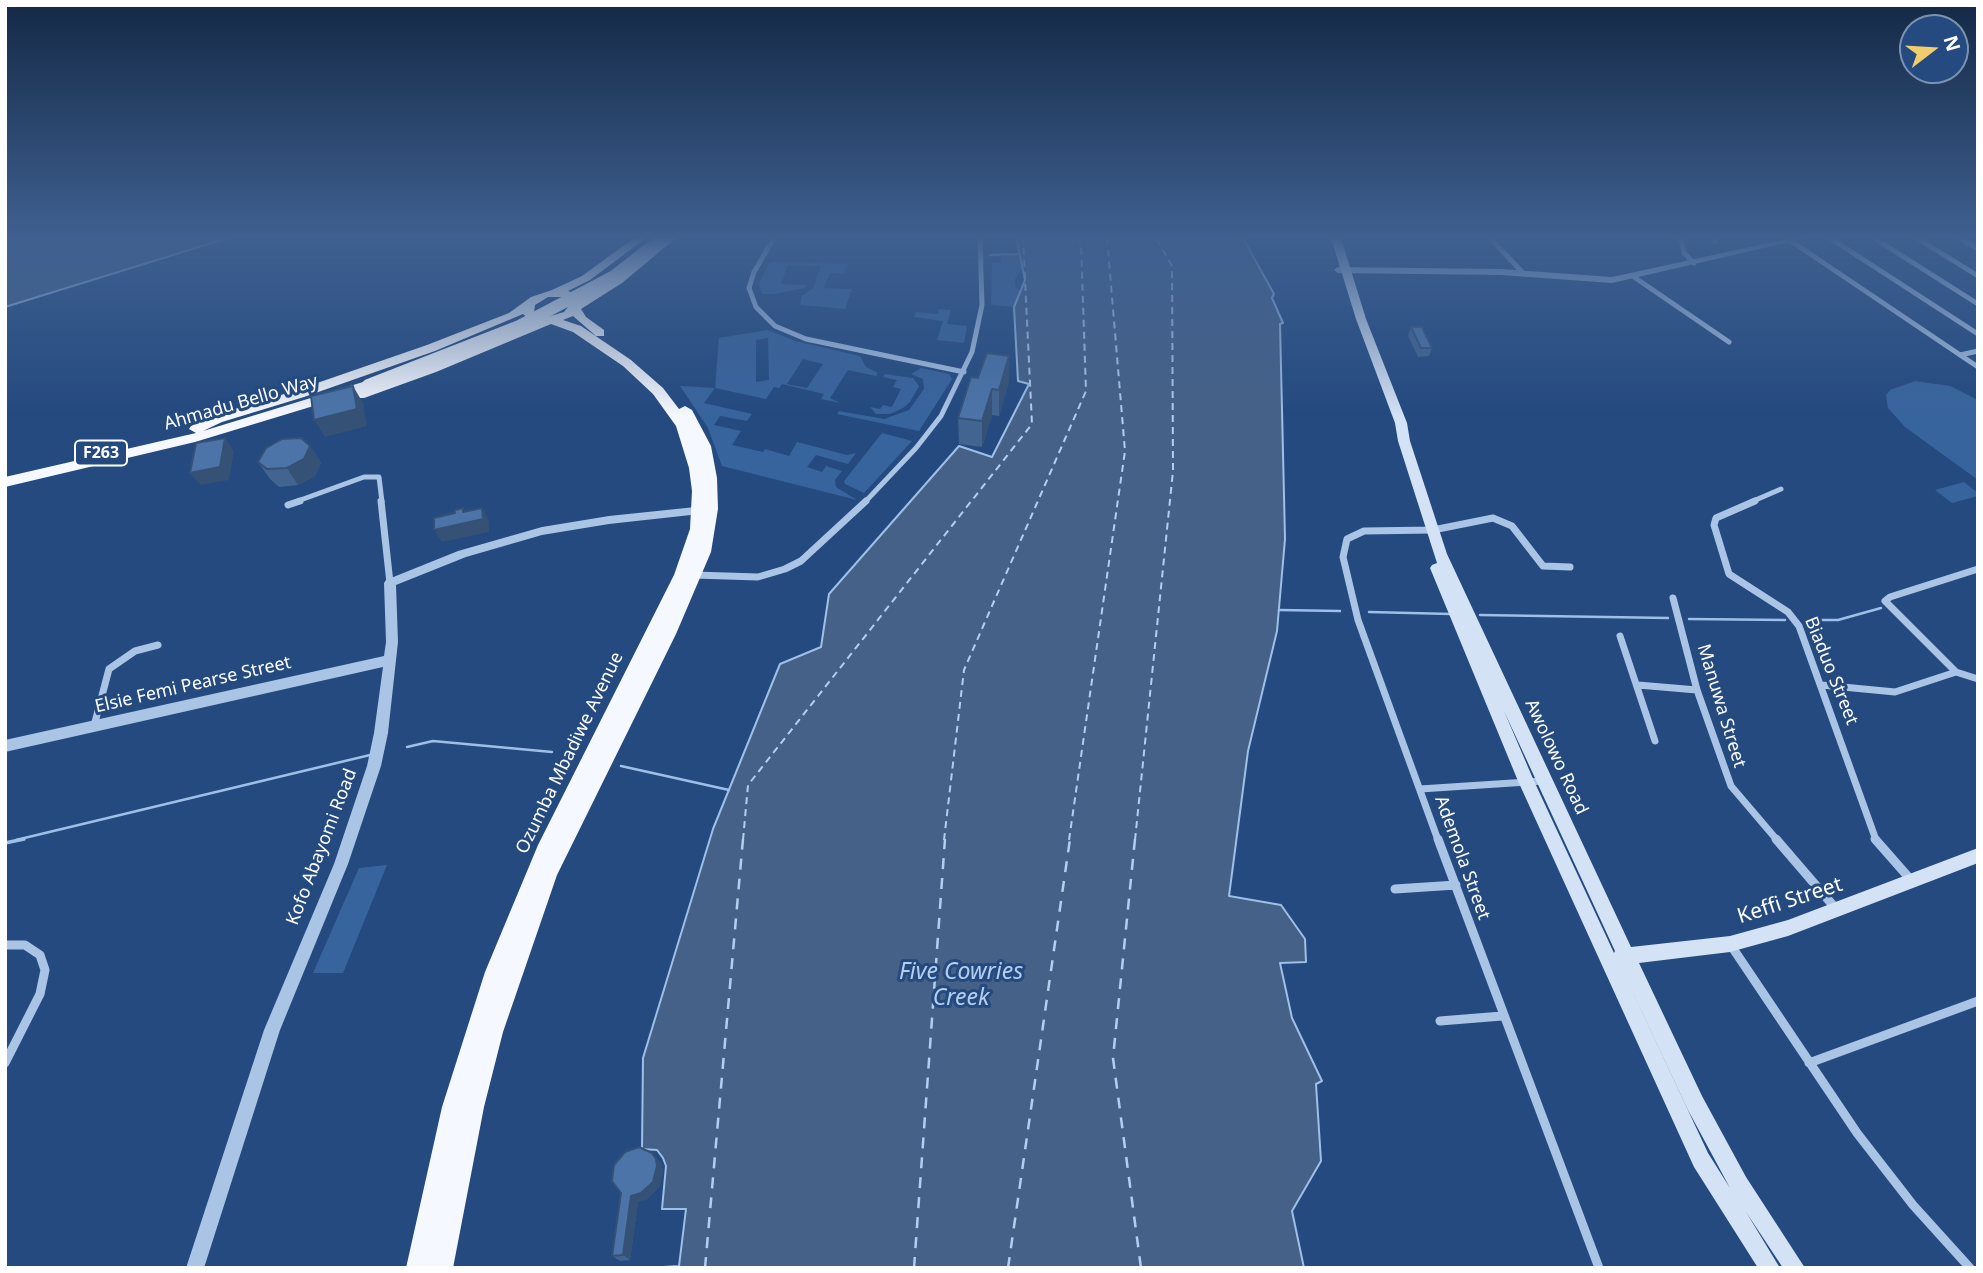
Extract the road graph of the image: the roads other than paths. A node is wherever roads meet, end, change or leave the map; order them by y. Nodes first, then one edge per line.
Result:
1 (538, 297) edge
2 (562, 297) edge
3 (574, 297) edge
4 (574, 297) edge
5 (591, 297) edge
6 (752, 297) edge
7 (983, 297) edge
8 (1350, 297) edge
9 (1664, 297) edge
10 (1875, 297) edge
11 (1922, 297) edge
12 (529, 304) junction
13 (576, 307) junction
14 (550, 321) junction
15 (1978, 334) edge
16 (1729, 342) dead end
17 (1978, 351) edge
18 (1960, 355) junction
19 (1978, 367) edge
20 (964, 372) junction
21 (366, 382) junction
22 (195, 434) junction
23 (5, 473) edge
24 (5, 481) edge
25 (1780, 489) dead end
26 (288, 505) dead end
27 (705, 510) junction
28 (1429, 531) junction
29 (1570, 567) dead end
30 (1978, 569) edge
31 (689, 575) junction
32 (390, 583) junction
33 (1673, 598) dead end
34 (1620, 636) dead end
35 (158, 645) dead end
36 (390, 660) junction
37 (1956, 672) junction
38 (1978, 679) edge
39 (1638, 685) junction
40 (1822, 685) junction
41 (1697, 690) junction
42 (94, 726) junction
43 (1655, 741) dead end
44 (5, 746) edge
45 (1543, 780) junction
46 (1527, 781) junction
47 (1420, 789) junction
48 (1978, 855) edge
49 (1911, 881) junction
50 (1456, 885) junction
51 (1395, 889) dead end
52 (1837, 910) junction
53 (1730, 944) junction
54 (5, 945) edge
55 (1618, 958) junction
56 (1976, 1005) edge
57 (1502, 1016) junction
58 (1440, 1021) dead end
59 (5, 1063) edge
60 (1809, 1063) junction
61 (195, 1268) edge
62 (418, 1268) edge
63 (440, 1268) edge
64 (1599, 1268) edge
65 (1770, 1268) edge
66 (1795, 1268) edge
67 (1970, 1268) edge

1 - 12 highway
2 - 21 highway, Ahmadu Bello Way / F263
3 - 13 highway, Ozumba Mbadiwe Avenue
4 - 21 highway, Ahmadu Bello Way / F263, bridge
5 - 13 highway
6 - 20 street
7 - 20 street
8 - 28 main road, Awolowo Road
9 - 16 street
10 - 18 street
11 - 15 street
12 - 14 highway, Ozumba Mbadiwe Avenue
12 - 22 highway
13 - 14 highway
13 - 27 highway, Ozumba Mbadiwe Avenue
14 - 22 highway
14 - 27 highway, Ozumba Mbadiwe Avenue
17 - 18 street
18 - 19 street
20 - 31 street
21 - 22 highway, Ahmadu Bello Way / F263
22 - 23 highway, Ahmadu Bello Way / F263
22 - 24 highway, Ahmadu Bello Way / F263
25 - 40 street, Biaduo Street
26 - 32 street, Kofo Abayomi Road
27 - 31 highway, Ozumba Mbadiwe Avenue
27 - 32 street
28 - 29 street
28 - 45 main road, Awolowo Road
28 - 46 main road, Awolowo Road
28 - 47 street, Ademola Street
30 - 37 street
31 - 62 highway, Ozumba Mbadiwe Avenue
31 - 63 highway, Ozumba Mbadiwe Avenue
32 - 36 street, Kofo Abayomi Road
33 - 41 street, Manuwa Street
34 - 39 street
35 - 42 street
36 - 42 street, Elsie Femi Pearse Street
36 - 61 street, Kofo Abayomi Road
37 - 38 street
37 - 40 street
39 - 41 street
39 - 43 street
40 - 49 street, Biaduo Street
41 - 52 street, Manuwa Street
42 - 44 street, Elsie Femi Pearse Street
45 - 46 street
45 - 55 main road, Awolowo Road
46 - 47 street
46 - 55 main road, Awolowo Road
47 - 50 street, Ademola Street
48 - 49 main road, Keffi Street
49 - 52 main road, Keffi Street
50 - 51 street
50 - 57 street, Ademola Street
52 - 53 main road, Keffi Street
53 - 55 main road, Keffi Street
53 - 60 street
54 - 59 street
55 - 65 main road, Awolowo Road
55 - 66 main road, Awolowo Road
56 - 60 street
57 - 58 street
57 - 64 street, Ademola Street
60 - 67 street

